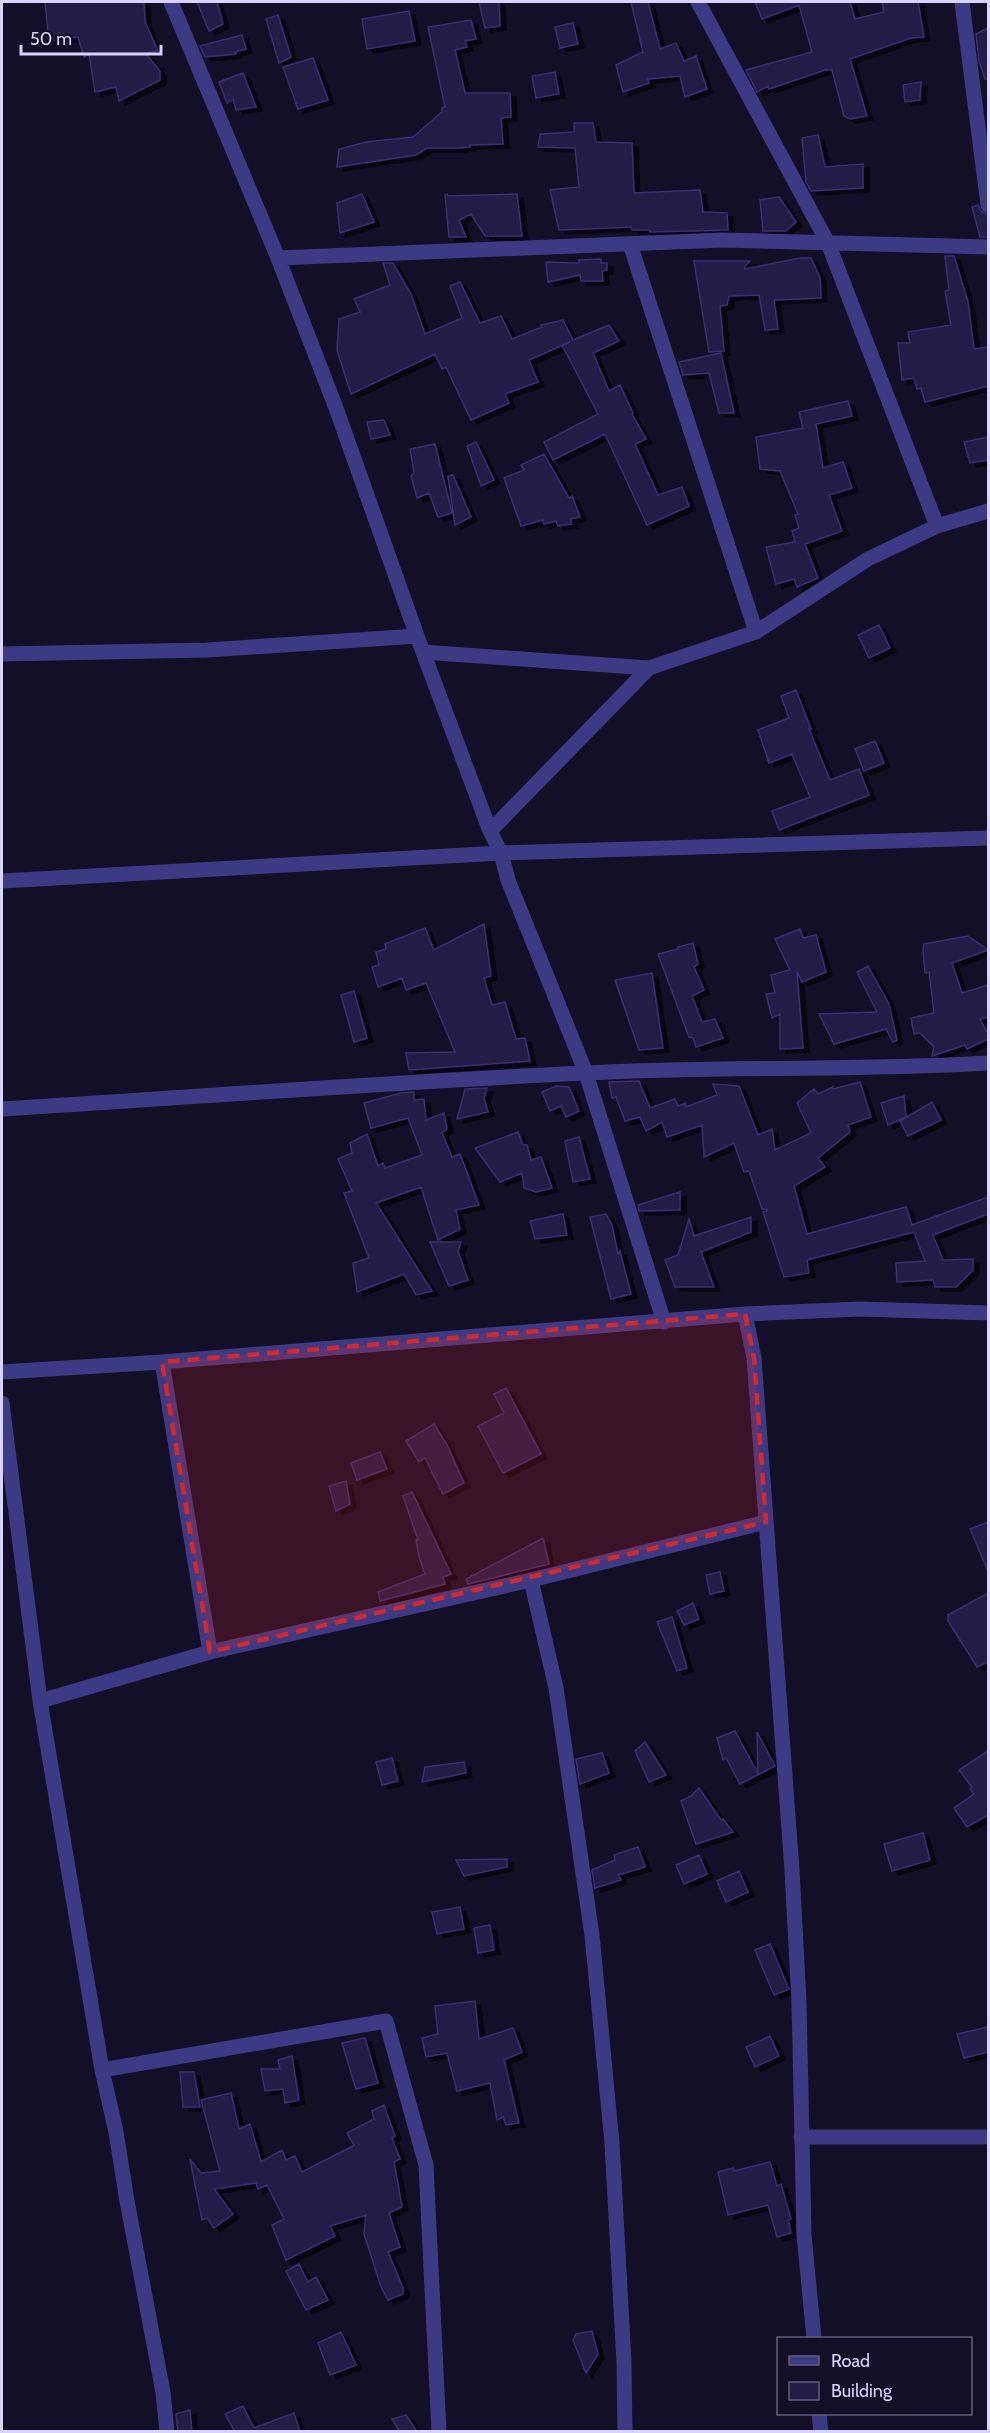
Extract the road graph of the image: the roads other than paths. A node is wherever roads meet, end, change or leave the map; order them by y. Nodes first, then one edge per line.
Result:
1 (171, 2) edge
2 (698, 2) edge
3 (962, 2) edge
4 (988, 206) edge
5 (828, 243) junction
6 (630, 244) junction
7 (988, 247) edge
8 (278, 258) junction
9 (988, 511) edge
10 (937, 526) junction
11 (756, 632) junction
12 (417, 636) junction
13 (423, 652) junction
14 (2, 654) edge
15 (649, 668) junction
16 (490, 831) junction
17 (988, 838) edge
18 (501, 853) junction
19 (2, 880) edge
20 (988, 1063) edge
21 (586, 1073) junction
22 (2, 1109) edge
23 (988, 1313) edge
24 (745, 1314) junction
25 (664, 1322) junction
26 (162, 1362) junction
27 (2, 1372) edge
28 (2, 1403) edge
29 (766, 1522) junction
30 (531, 1580) junction
31 (210, 1652) junction
32 (40, 1701) junction
33 (102, 2070) junction
34 (801, 2137) junction
35 (988, 2137) edge
36 (814, 2337) edge
37 (819, 2415) edge
38 (167, 2432) edge
39 (439, 2432) edge
40 (625, 2432) edge
41 (821, 2432) edge

1 - 8 street
2 - 5 street
3 - 4 street
5 - 6 street
5 - 7 street
5 - 10 street
6 - 8 street
6 - 11 street
8 - 12 street
9 - 10 street
10 - 11 street
11 - 15 street
12 - 13 street
12 - 14 street
13 - 15 street
13 - 16 street
15 - 16 street
16 - 18 street
17 - 18 street
18 - 19 street
18 - 21 street
20 - 21 street
21 - 22 street
21 - 25 street
23 - 24 street
24 - 25 street
24 - 29 street
25 - 26 street
26 - 27 street
26 - 31 street
28 - 32 street
29 - 30 street
29 - 34 street
30 - 31 street
30 - 40 street
31 - 32 street
32 - 33 street
33 - 38 street
33 - 39 street
34 - 35 street
34 - 36 street
37 - 41 street

